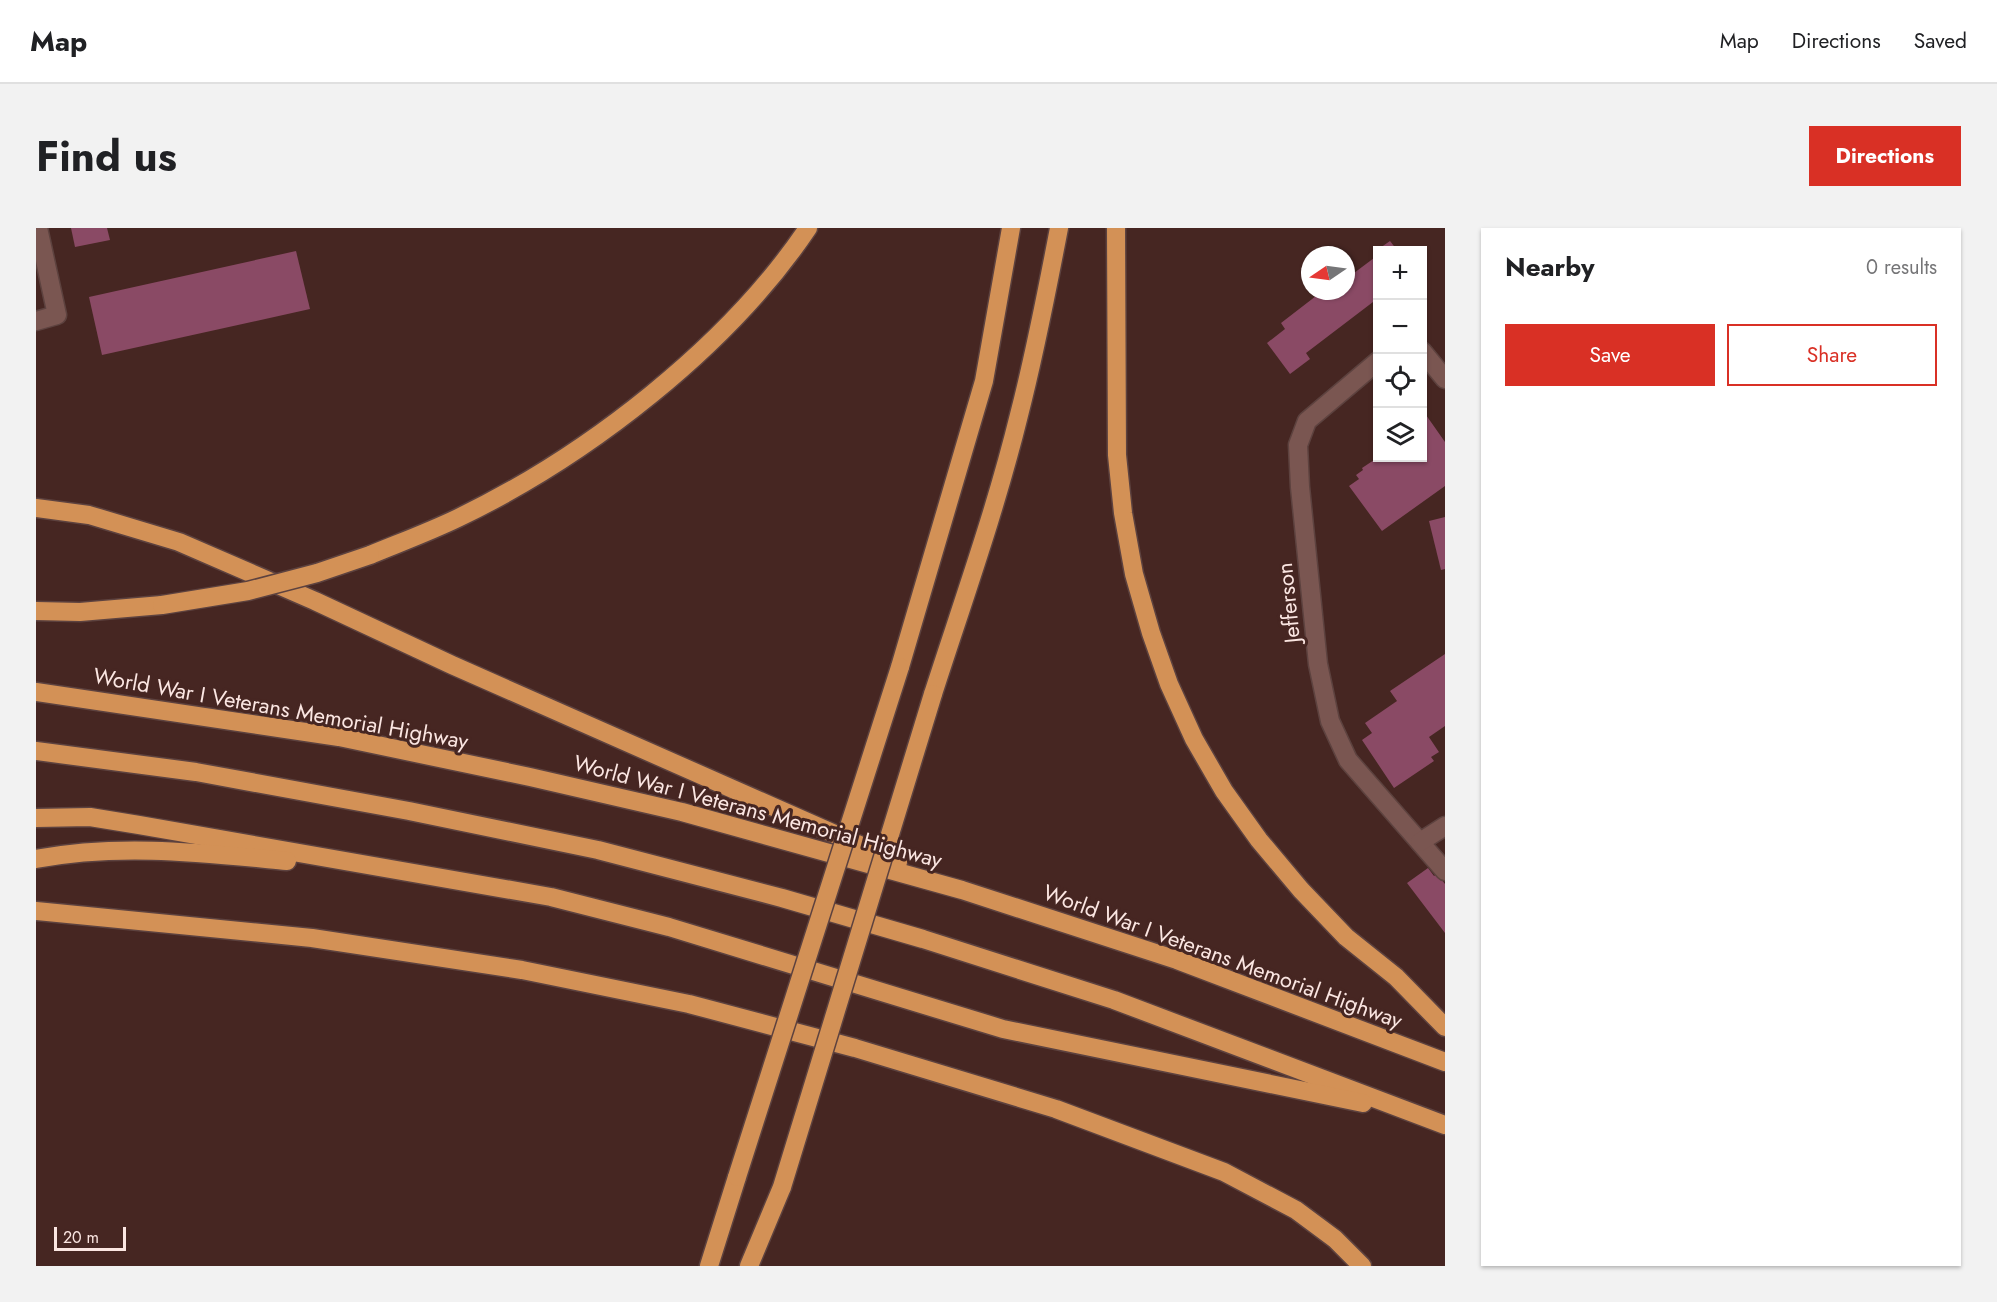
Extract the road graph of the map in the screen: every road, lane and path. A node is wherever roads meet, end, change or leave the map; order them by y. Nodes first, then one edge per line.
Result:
1 (38, 228) edge
2 (808, 228) edge
3 (1011, 228) edge
4 (1059, 228) edge
5 (1116, 228) edge
6 (36, 321) edge
7 (1424, 354) edge
8 (1373, 364) edge
9 (1445, 379) edge
10 (36, 508) edge
11 (36, 611) edge
12 (36, 692) edge
13 (36, 751) edge
14 (36, 818) edge
15 (1445, 826) edge
16 (1420, 842) junction
17 (36, 859) edge
18 (1445, 871) edge
19 (426, 874) junction
20 (963, 890) junction
21 (36, 911) edge
22 (1445, 1027) edge
23 (1445, 1062) edge
24 (1419, 1115) junction
25 (1445, 1125) edge
26 (782, 1187) junction
27 (710, 1266) edge
28 (749, 1266) edge
29 (761, 1266) edge
30 (1362, 1266) edge

1 - 6 street
2 - 11 highway, bridge
3 - 27 highway, bridge
4 - 26 highway, bridge
5 - 22 highway
7 - 9 street
8 - 16 street, Jefferson
10 - 20 highway
12 - 20 highway, World War I Veterans Memorial Highway
13 - 24 highway
14 - 19 highway
15 - 16 street
16 - 18 street, Jefferson
17 - 19 highway
19 - 24 highway
20 - 23 highway, World War I Veterans Memorial Highway
21 - 30 highway
24 - 25 highway
26 - 28 highway
26 - 29 highway

